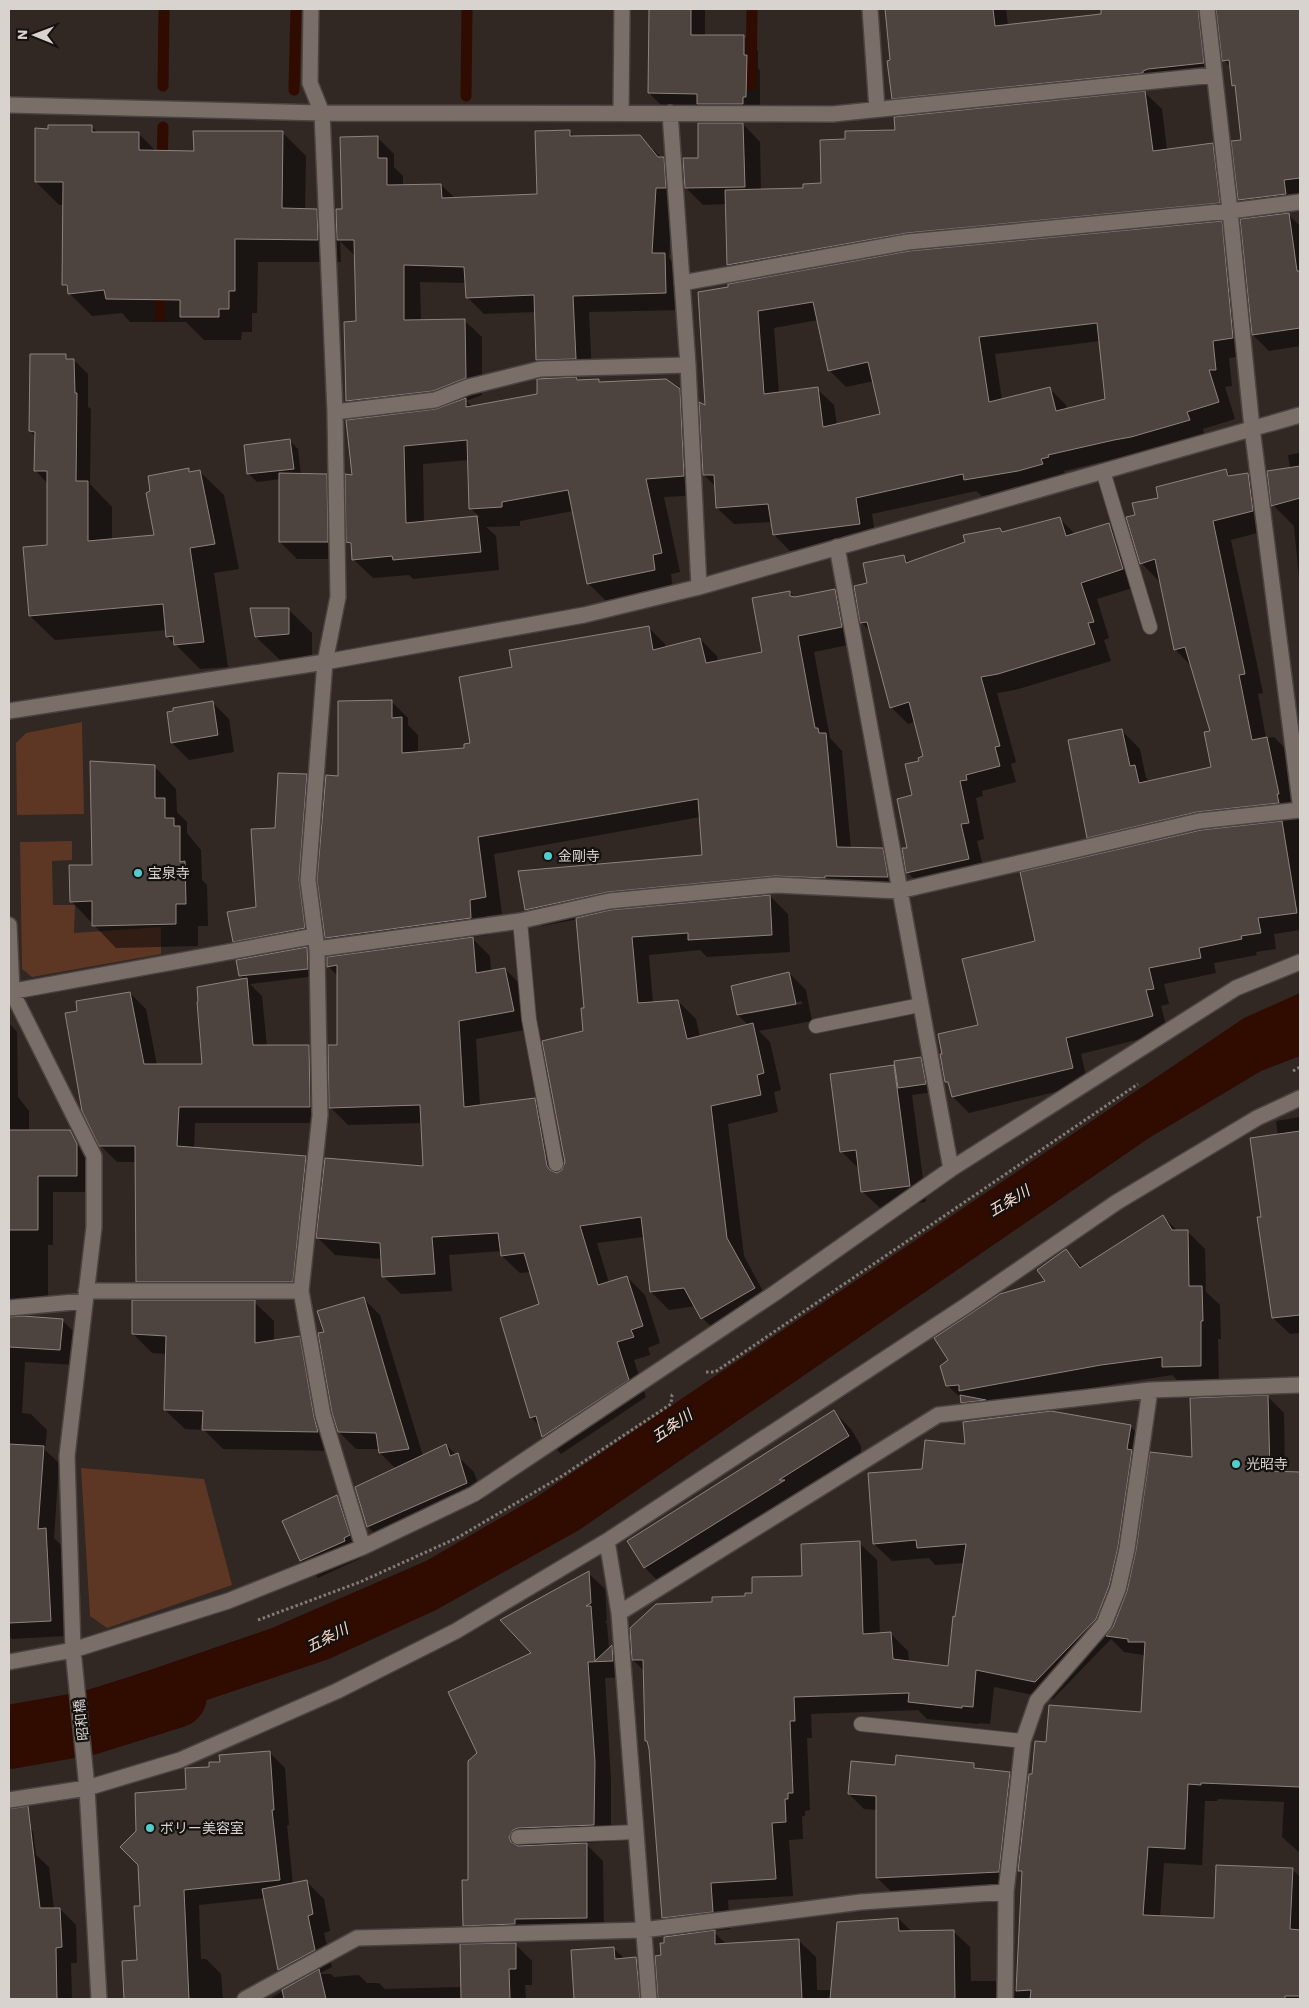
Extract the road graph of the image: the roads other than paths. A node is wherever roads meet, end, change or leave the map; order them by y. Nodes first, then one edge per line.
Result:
1 (312, 9) edge
2 (622, 9) edge
3 (870, 9) edge
4 (1207, 9) edge
5 (1214, 75) junction
6 (9, 105) edge
7 (877, 110) junction
8 (322, 113) junction
9 (621, 113) junction
10 (670, 113) junction
11 (1300, 202) edge
12 (1230, 211) junction
13 (682, 283) junction
14 (688, 365) junction
15 (335, 412) junction
16 (1300, 415) edge
17 (1252, 428) junction
18 (1103, 471) junction
19 (837, 547) junction
20 (699, 587) junction
21 (1150, 628) dead end
22 (325, 662) junction
23 (9, 711) edge
24 (1300, 802) edge
25 (1300, 810) edge
26 (899, 891) junction
27 (520, 921) junction
28 (9, 925) edge
29 (316, 942) junction
30 (1300, 962) edge
31 (10, 992) edge
32 (920, 1005) junction
33 (816, 1026) dead end
34 (1300, 1098) edge
35 (556, 1164) dead end
36 (951, 1169) junction
37 (301, 1291) junction
38 (85, 1296) junction
39 (9, 1308) edge
40 (1300, 1385) edge
41 (1150, 1390) junction
42 (607, 1541) junction
43 (363, 1547) junction
44 (619, 1613) junction
45 (73, 1650) junction
46 (9, 1662) edge
47 (861, 1724) dead end
48 (1023, 1741) junction
49 (88, 1788) junction
50 (9, 1800) edge
51 (636, 1832) junction
52 (518, 1837) dead end
53 (1006, 1892) junction
54 (643, 1930) junction
55 (99, 1999) edge
56 (245, 1999) edge
57 (649, 1999) edge
58 (1005, 1999) edge

1 - 8 street
2 - 9 street
3 - 7 street
4 - 5 street
5 - 7 street
5 - 12 street
6 - 8 street
7 - 10 street
8 - 9 street
8 - 15 street
9 - 10 street
10 - 13 street
11 - 12 street
12 - 13 street
12 - 17 street
13 - 14 street
14 - 15 street
14 - 20 street
15 - 22 street
16 - 17 street
17 - 18 street
17 - 24 street
18 - 19 street
18 - 21 lane
19 - 20 street
19 - 26 street
20 - 22 street
22 - 23 street
22 - 29 street
25 - 26 street
26 - 27 street
26 - 32 street
27 - 29 street
27 - 35 lane
28 - 31 street
29 - 31 street
29 - 37 street
30 - 36 street
31 - 38 street, 昭和橋
32 - 33 lane
32 - 36 street
34 - 42 street
36 - 43 street
37 - 38 street
37 - 43 street
38 - 39 street
38 - 45 street, 昭和橋
40 - 41 street
41 - 44 street
41 - 48 street
42 - 44 street
42 - 49 street
43 - 45 street
44 - 51 street
45 - 46 street
45 - 49 street, 昭和橋
47 - 48 lane
48 - 53 street
49 - 50 street
49 - 55 street, 昭和橋
51 - 52 lane
51 - 54 street
53 - 54 street
53 - 58 street
54 - 56 street
54 - 57 street

